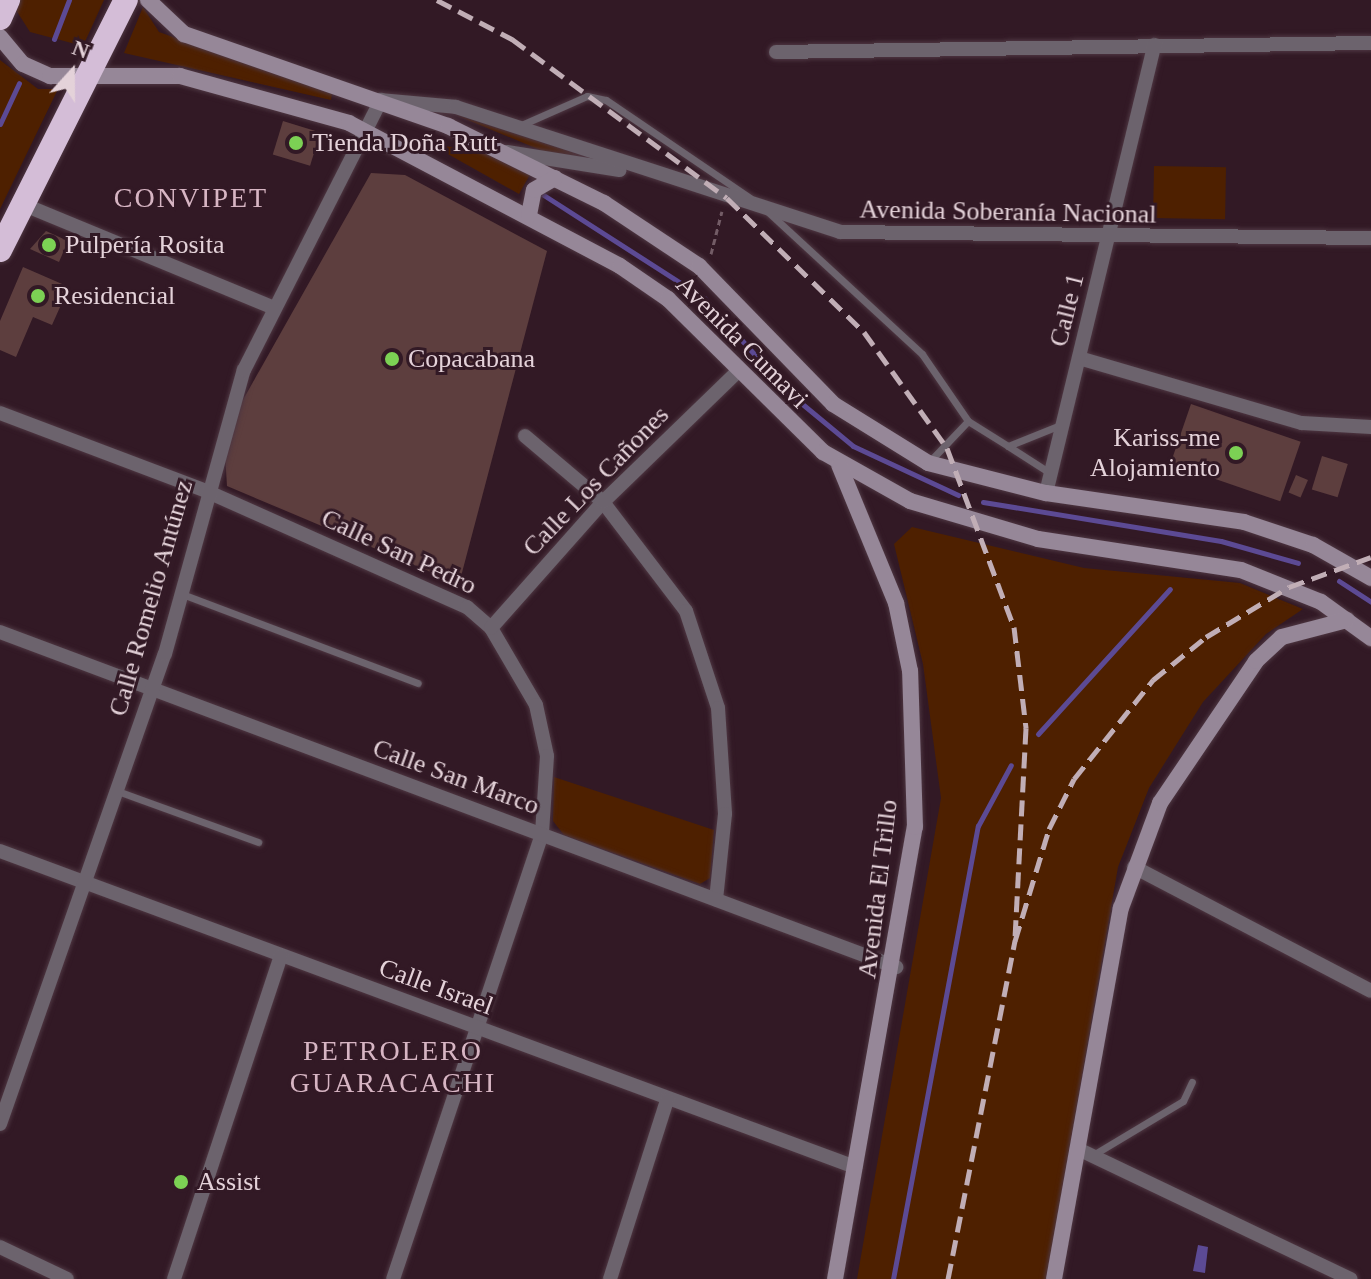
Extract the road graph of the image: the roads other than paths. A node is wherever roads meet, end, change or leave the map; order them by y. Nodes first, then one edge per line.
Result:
1 (8, 0) edge
2 (126, 0) edge
3 (148, 0) edge
4 (0, 18) edge
5 (0, 37) edge
6 (1371, 43) edge
7 (1154, 45) junction
8 (776, 52) dead end
9 (91, 74) junction
10 (381, 100) junction
11 (518, 127) junction
12 (366, 131) junction
13 (504, 152) junction
14 (652, 175) junction
15 (555, 178) junction
16 (22, 204) junction
17 (765, 210) junction
18 (529, 215) junction
19 (1371, 238) edge
20 (1109, 239) junction
21 (0, 250) edge
22 (274, 308) junction
23 (1079, 358) junction
24 (738, 371) junction
25 (0, 413) edge
26 (968, 421) junction
27 (1065, 423) junction
28 (1371, 427) edge
29 (525, 436) dead end
30 (1008, 446) junction
31 (928, 463) junction
32 (839, 465) junction
33 (1052, 474) junction
34 (206, 491) junction
35 (1046, 493) junction
36 (603, 502) junction
37 (1371, 578) edge
38 (182, 594) junction
39 (1347, 620) junction
40 (491, 628) junction
41 (0, 632) edge
42 (1371, 638) edge
43 (418, 683) dead end
44 (151, 691) junction
45 (120, 792) junction
46 (542, 834) junction
47 (258, 842) dead end
48 (0, 851) edge
49 (1134, 867) junction
50 (89, 886) junction
51 (716, 900) junction
52 (281, 956) junction
53 (896, 967) junction
54 (1371, 991) edge
55 (474, 1026) junction
56 (1192, 1082) dead end
57 (5, 1094) edge
58 (667, 1100) junction
59 (0, 1124) edge
60 (1084, 1153) junction
61 (855, 1167) junction
62 (0, 1247) edge
63 (67, 1279) edge
64 (174, 1279) edge
65 (393, 1279) edge
66 (610, 1279) edge
67 (835, 1279) edge
68 (1054, 1279) edge
69 (1351, 1279) edge

1 - 4 highway
2 - 9 highway
3 - 10 main road, Avenida Cumavi
5 - 9 main road, Avenida Cumavi
6 - 7 street
7 - 8 street
7 - 20 street, Calle 1
9 - 12 main road, Avenida Cumavi
9 - 16 highway
10 - 11 street, Avenida Soberanía Nacional
10 - 12 street, Calle Romelio Antúnez
10 - 13 main road, Avenida Cumavi
11 - 14 street, Avenida Soberanía Nacional
11 - 17 lane
12 - 18 main road, Avenida Cumavi
12 - 22 street, Calle Romelio Antúnez
13 - 14 street, Avenida Soberanía Nacional
13 - 15 main road, Avenida Cumavi
14 - 17 street, Avenida Soberanía Nacional
15 - 18 main road
15 - 31 main road, Avenida Cumavi
16 - 21 highway
16 - 22 street
17 - 20 street, Avenida Soberanía Nacional
17 - 26 lane
18 - 24 main road, Avenida Cumavi
19 - 20 street, Avenida Soberanía Nacional
20 - 23 street, Calle 1
22 - 34 street, Calle Romelio Antúnez
23 - 27 street, Calle 1
23 - 28 street
24 - 32 main road, Avenida Cumavi
24 - 36 street, Calle Los Cañones
25 - 34 street, Calle San Pedro
26 - 30 lane
26 - 31 lane
27 - 30 lane
27 - 33 street, Calle 1
29 - 36 street
30 - 33 lane
31 - 35 main road, Avenida Cumavi
32 - 39 main road, Avenida Cumavi
32 - 53 main road, Avenida El Trillo
33 - 35 street, Calle 1
34 - 38 street, Calle Romelio Antúnez
34 - 40 street, Calle San Pedro
35 - 37 main road, Avenida Cumavi
36 - 40 street, Calle Los Cañones
36 - 51 street
38 - 43 lane
38 - 44 street, Calle Romelio Antúnez
39 - 42 main road, Avenida Cumavi
39 - 49 main road
40 - 46 street, Calle San Pedro
41 - 44 street, Calle San Marco
44 - 45 street, Calle Romelio Antúnez
44 - 46 street, Calle San Marco
45 - 47 lane
45 - 50 street, Calle Romelio Antúnez
46 - 51 street, Calle San Marco
46 - 55 street, Calle San Pedro
48 - 50 street, Calle Israel
49 - 54 street
49 - 60 main road
50 - 52 street, Calle Israel
50 - 57 street, Calle Romelio Antúnez
51 - 53 street, Calle San Marco
52 - 55 street, Calle Israel
52 - 64 street
53 - 61 main road, Avenida El Trillo
55 - 58 street, Calle Israel
55 - 65 street, Calle San Pedro
56 - 60 lane
57 - 59 street, Calle Romelio Antúnez
58 - 61 street, Calle Israel
58 - 66 street
60 - 68 main road
60 - 69 street
61 - 67 main road, Avenida El Trillo
62 - 63 street

